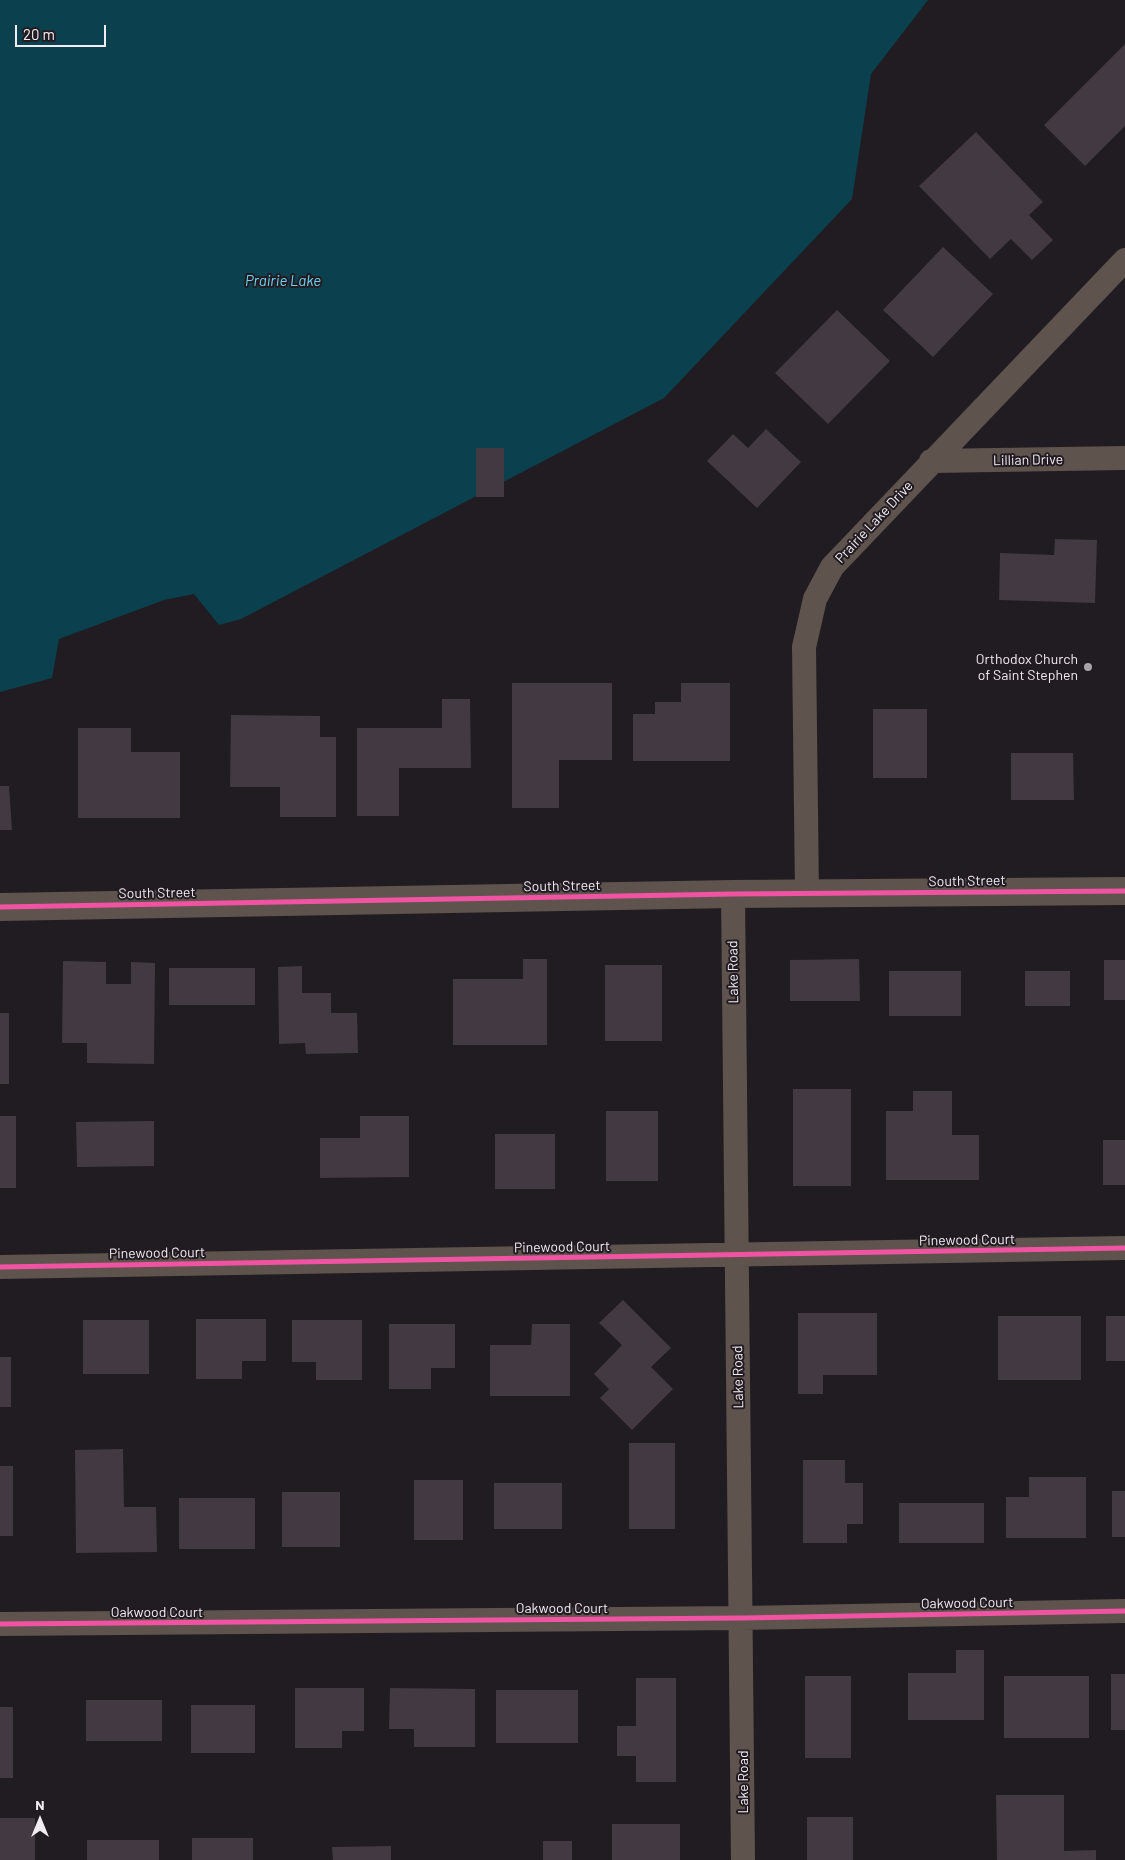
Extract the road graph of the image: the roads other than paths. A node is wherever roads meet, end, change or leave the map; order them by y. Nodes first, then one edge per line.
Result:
1 (1125, 260) edge
2 (1125, 458) edge
3 (931, 461) junction
4 (1125, 891) edge
5 (733, 894) junction
6 (807, 894) junction
7 (0, 907) edge
8 (1125, 1248) edge
9 (736, 1255) junction
10 (0, 1267) edge
11 (1125, 1611) edge
12 (742, 1618) junction
13 (0, 1624) edge
14 (743, 1860) edge

1 - 3 street, Prairie Lake Drive
2 - 3 street, Lillian Drive
3 - 6 street, Prairie Lake Drive
4 - 6 street, South Street
5 - 6 street, South Street
5 - 7 street, South Street
5 - 9 street, Lake Road
8 - 9 street, Pinewood Court
9 - 10 street, Pinewood Court
9 - 12 street, Lake Road
11 - 12 street, Oakwood Court
12 - 13 street, Oakwood Court
12 - 14 street, Lake Road

